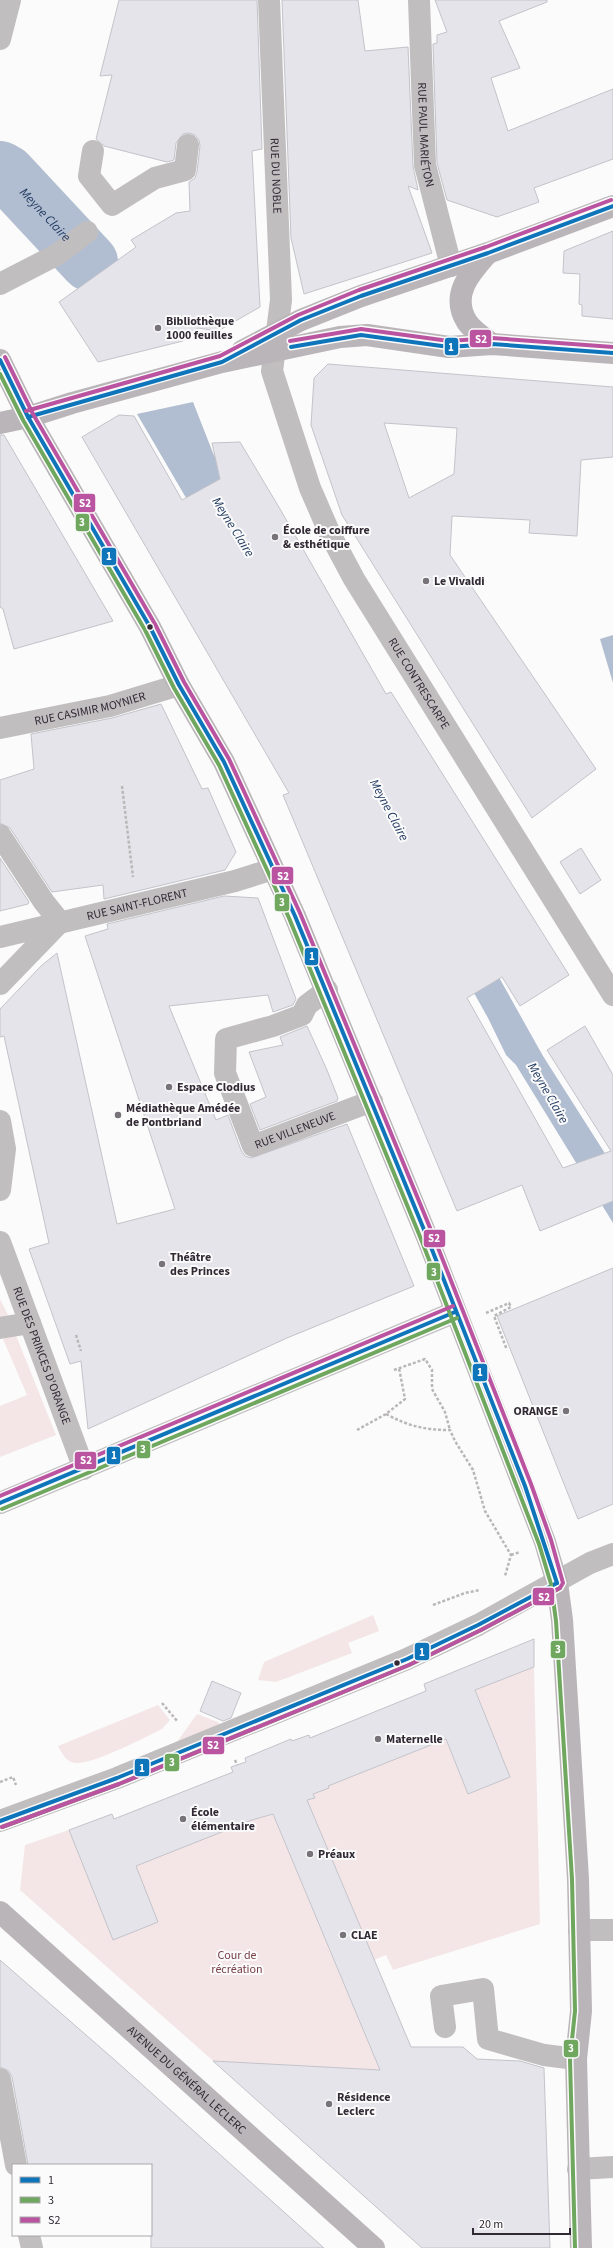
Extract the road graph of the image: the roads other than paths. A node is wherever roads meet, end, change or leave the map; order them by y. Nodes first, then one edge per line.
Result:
1 (10, 0) edge
2 (269, 0) edge
3 (419, 3) edge
4 (0, 39) edge
5 (188, 145) dead end
6 (92, 150) dead end
7 (613, 206) edge
8 (87, 232) dead end
9 (488, 253) junction
10 (451, 266) junction
11 (0, 284) edge
12 (275, 341) junction
13 (492, 344) junction
14 (613, 353) edge
15 (0, 360) edge
16 (28, 417) junction
17 (0, 422) edge
18 (179, 685) junction
19 (0, 728) edge
20 (0, 835) edge
21 (273, 869) junction
22 (60, 922) junction
23 (0, 937) edge
24 (0, 984) edge
25 (327, 990) junction
26 (613, 995) edge
27 (372, 1101) junction
28 (0, 1121) edge
29 (0, 1190) edge
30 (0, 1242) edge
31 (455, 1312) junction
32 (30, 1323) junction
33 (0, 1328) edge
34 (84, 1469) junction
35 (0, 1503) edge
36 (613, 1554) edge
37 (557, 1583) junction
38 (0, 1821) edge
39 (0, 1912) edge
40 (579, 1930) junction
41 (613, 1930) edge
42 (445, 2028) dead end
43 (576, 2059) junction
44 (0, 2079) edge
45 (16, 2164) edge
46 (613, 2167) edge
47 (578, 2168) junction
48 (30, 2236) edge
49 (32, 2248) edge
50 (374, 2248) edge
51 (581, 2248) edge

1 - 4 street
2 - 12 street, RUE DU NOBLE
3 - 10 street, RUE PAUL MARIÉTON
5 - 6 street
7 - 9 main road
8 - 11 street
9 - 10 main road
9 - 13 main road
10 - 12 main road
12 - 13 main road
12 - 16 main road
12 - 26 street, RUE CONTRESCARPE
13 - 14 main road
15 - 16 main road
16 - 17 main road
16 - 18 main road
18 - 19 street, RUE CASIMIR MOYNIER
18 - 21 main road
20 - 22 street
21 - 22 street, RUE SAINT-FLORENT
21 - 25 main road
22 - 23 street, RUE SAINT-FLORENT
22 - 24 street
25 - 27 main road
25 - 27 street, RUE VILLENEUVE
27 - 31 main road
28 - 29 street
30 - 32 street, RUE DES PRINCES D'ORANGE
31 - 34 street
31 - 37 main road
32 - 33 street
32 - 34 street, RUE DES PRINCES D'ORANGE
34 - 35 street
36 - 37 street
37 - 38 street
37 - 40 main road
39 - 50 main road, AVENUE DU GÉNÉRAL LECLERC
40 - 41 street
40 - 43 main road
42 - 43 street
43 - 47 main road
44 - 45 street
46 - 47 street
47 - 51 main road
48 - 49 street

